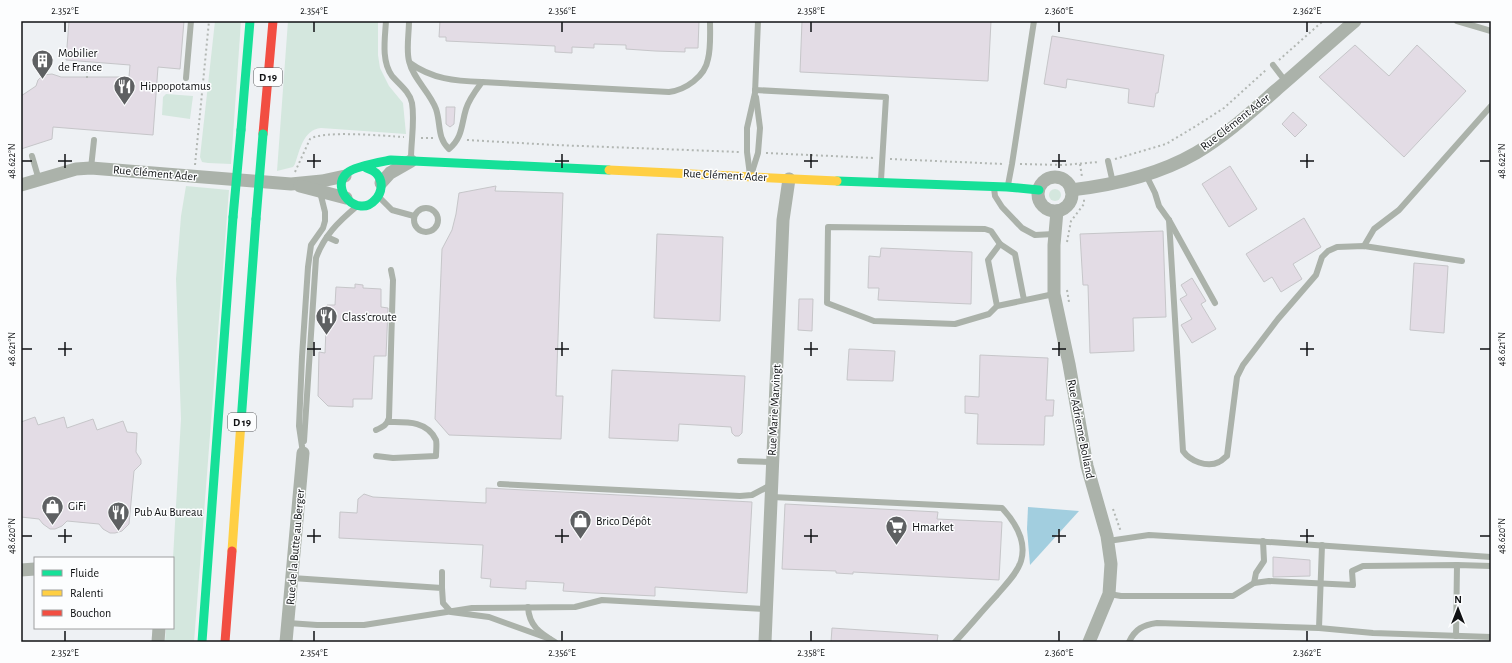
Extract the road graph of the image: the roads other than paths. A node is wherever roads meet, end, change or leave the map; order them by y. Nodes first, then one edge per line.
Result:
1 (191, 21) edge
2 (250, 21) edge
3 (273, 21) edge
4 (386, 21) edge
5 (409, 21) edge
6 (710, 21) edge
7 (758, 21) edge
8 (1034, 21) edge
9 (1355, 21) edge
10 (1457, 21) edge
11 (1491, 31) edge
12 (409, 62) junction
13 (1273, 65) road end
14 (186, 78) dead end
15 (482, 82) junction
16 (1286, 82) junction
17 (755, 91) junction
18 (1491, 106) edge
19 (94, 140) dead end
20 (449, 149) junction
21 (32, 156) dead end
22 (411, 161) junction
23 (448, 162) junction
24 (1108, 162) road end
25 (365, 167) junction
26 (91, 168) junction
27 (1146, 175) junction
28 (345, 176) junction
29 (750, 176) junction
30 (789, 179) junction
31 (39, 180) junction
32 (881, 182) junction
33 (381, 183) junction
34 (1113, 183) junction
35 (290, 184) junction
36 (21, 185) edge
37 (994, 187) junction
38 (1007, 187) junction
39 (1077, 189) junction
40 (1039, 190) junction
41 (320, 192) junction
42 (379, 197) junction
43 (346, 198) junction
44 (357, 206) junction
45 (1057, 211) junction
46 (414, 216) junction
47 (1169, 220) junction
48 (1054, 234) junction
49 (327, 237) junction
50 (336, 241) dead end
51 (1000, 244) junction
52 (1364, 246) junction
53 (1462, 261) dead end
54 (308, 268) junction
55 (316, 269) junction
56 (391, 270) dead end
57 (1054, 294) junction
58 (1024, 300) junction
59 (1215, 304) dead end
60 (997, 306) junction
61 (388, 422) junction
62 (376, 430) dead end
63 (303, 453) junction
64 (376, 456) dead end
65 (740, 461) dead end
66 (772, 462) junction
67 (500, 484) dead end
68 (772, 491) junction
69 (1108, 541) junction
70 (1263, 541) junction
71 (1322, 545) junction
72 (1491, 557) edge
73 (1457, 565) junction
74 (1491, 566) edge
75 (34, 569) edge
76 (21, 570) edge
77 (442, 572) dead end
78 (292, 578) junction
79 (1254, 583) junction
80 (1320, 584) junction
81 (442, 588) junction
82 (1109, 594) junction
83 (528, 607) junction
84 (766, 609) junction
85 (451, 612) junction
86 (288, 623) junction
87 (1319, 628) junction
88 (158, 629) edge
89 (1456, 636) junction
90 (1491, 638) edge
91 (552, 640) edge
92 (158, 642) edge
93 (202, 642) edge
94 (225, 642) edge
95 (286, 642) edge
96 (765, 642) edge
97 (955, 642) edge
98 (1089, 642) edge
99 (1129, 642) edge

1 - 14 lane
2 - 93 main road, D 19, bridge
3 - 94 main road, D 19, bridge
4 - 22 lane
5 - 12 lane
6 - 15 lane
7 - 17 lane
8 - 38 lane
9 - 16 street, Rue Clément Ader
10 - 11 lane
12 - 15 lane
12 - 20 lane
13 - 16 lane
15 - 20 lane
16 - 27 street, Rue Clément Ader
17 - 29 lane
17 - 29 lane
17 - 32 lane
18 - 52 lane
19 - 26 lane
20 - 23 lane
21 - 31 lane
22 - 23 main road, Rue Clément Ader
22 - 25 main road, Rue Clément Ader
22 - 33 street
23 - 29 main road, Rue Clément Ader
24 - 34 lane
25 - 28 main road, Rue Clément Ader
25 - 33 main road
26 - 31 street, Rue Clément Ader
26 - 35 street, Rue Clément Ader
27 - 34 street, Rue Clément Ader
27 - 47 lane
28 - 35 street, Rue Clément Ader
28 - 43 main road
29 - 30 main road, Rue Clément Ader
30 - 32 main road, Rue Clément Ader
30 - 66 street, Rue Marie Marvingt
31 - 36 street, Rue Clément Ader
32 - 37 main road, Rue Clément Ader
33 - 42 main road
34 - 39 street, Rue Clément Ader
35 - 41 street, Rue Clément Ader
37 - 38 main road, Rue Clément Ader
37 - 48 lane
38 - 40 main road, Rue Clément Ader
39 - 40 street
39 - 45 street
40 - 45 street
41 - 43 street, Rue Clément Ader
41 - 54 lane
42 - 44 main road
42 - 46 lane
43 - 44 main road, Rue Clément Ader
44 - 49 lane
45 - 48 street, Rue Adrienne Bolland
46 - 46 lane
47 - 52 lane
47 - 59 lane
48 - 57 street, Rue Adrienne Bolland
49 - 50 lane
49 - 55 lane
51 - 58 lane
51 - 60 lane
51 - 60 lane
52 - 53 lane
54 - 55 lane
54 - 63 lane
55 - 63 lane
56 - 61 lane
57 - 58 lane
57 - 69 street, Rue Adrienne Bolland
58 - 60 lane
61 - 62 lane
61 - 64 lane
63 - 78 street, Rue de la Butte au Berger
65 - 66 lane
66 - 68 street, Rue Marie Marvingt
67 - 68 lane
68 - 84 street, Rue Marie Marvingt
68 - 97 lane
69 - 70 lane
69 - 82 street, Rue Adrienne Bolland
70 - 71 lane
70 - 79 lane
71 - 72 lane
71 - 80 lane
73 - 74 lane
73 - 80 lane
73 - 89 lane
75 - 76 street
77 - 81 lane
78 - 81 lane
78 - 86 street, Rue de la Butte au Berger
79 - 80 lane
79 - 82 lane
80 - 87 lane
81 - 85 lane
82 - 98 street, Rue Adrienne Bolland
83 - 84 lane
83 - 85 lane
83 - 91 lane
84 - 96 street, Rue Marie Marvingt
85 - 86 lane
85 - 91 lane
86 - 95 street, Rue de la Butte au Berger
87 - 89 lane
87 - 99 lane
88 - 92 street
89 - 90 lane

